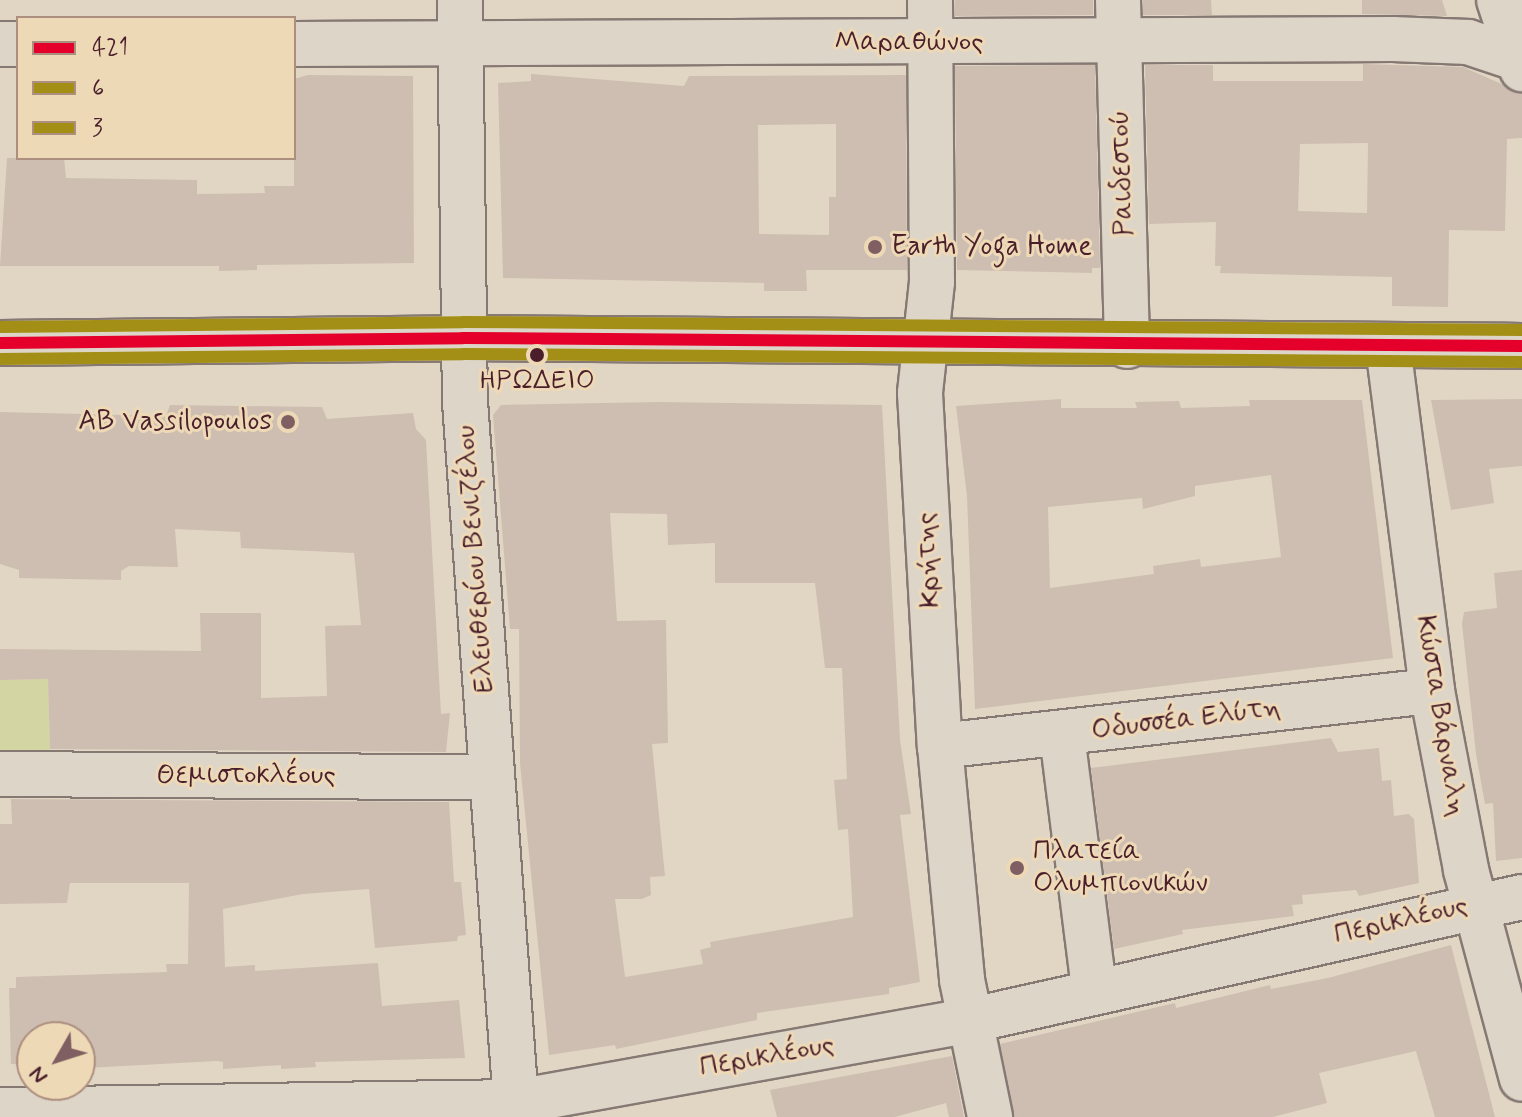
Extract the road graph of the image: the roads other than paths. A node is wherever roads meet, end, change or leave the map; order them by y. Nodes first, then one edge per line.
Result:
1 (460, 0) edge
2 (930, 0) edge
3 (1499, 0) edge
4 (1118, 21) edge
5 (461, 43) junction
6 (296, 44) edge
7 (930, 44) junction
8 (1520, 62) edge
9 (1522, 334) edge
10 (463, 338) junction
11 (0, 343) edge
12 (925, 344) junction
13 (1127, 346) junction
14 (1388, 346) junction
15 (1522, 346) edge
16 (1432, 691) junction
17 (1062, 735) junction
18 (940, 746) junction
19 (0, 774) edge
20 (491, 777) junction
21 (1522, 897) edge
22 (1474, 904) junction
23 (1094, 990) junction
24 (968, 1021) junction
25 (1522, 1079) edge
26 (0, 1110) edge
27 (516, 1110) edge
28 (237, 1111) edge
29 (990, 1117) edge

1 - 5 street, Ελευθερίου Βενιζέλου
2 - 7 street, Κρήτης
3 - 8 street
4 - 7 street, Μαραθώνος
4 - 8 street, Μαραθώνος
4 - 13 street, Ραιδεστού
5 - 6 street, Μαραθώνος
5 - 7 street, Μαραθώνος
5 - 10 street, Ελευθερίου Βενιζέλου
7 - 12 street, Κρήτης
9 - 15 street
10 - 11 street
10 - 12 street
10 - 20 street, Ελευθερίου Βενιζέλου
12 - 13 street
12 - 18 street, Κρήτης
13 - 14 street
14 - 15 street
14 - 16 street, Κώστα Βάρναλη
16 - 17 street, Οδυσσέα Ελύτη
16 - 22 street, Κώστα Βάρναλη
17 - 18 street, Οδυσσέα Ελύτη
17 - 23 street
18 - 24 street, Κρήτης
19 - 20 street, Θεμιστοκλέους
20 - 27 street, Ελευθερίου Βενιζέλου
21 - 22 street, Περικλέους
22 - 23 street, Περικλέους
22 - 25 street, Κώστα Βάρναλη
23 - 24 street, Περικλέους
24 - 27 street, Περικλέους
24 - 29 street, Κρήτης
26 - 28 street, Περικλέους
27 - 28 street, Περικλέους

